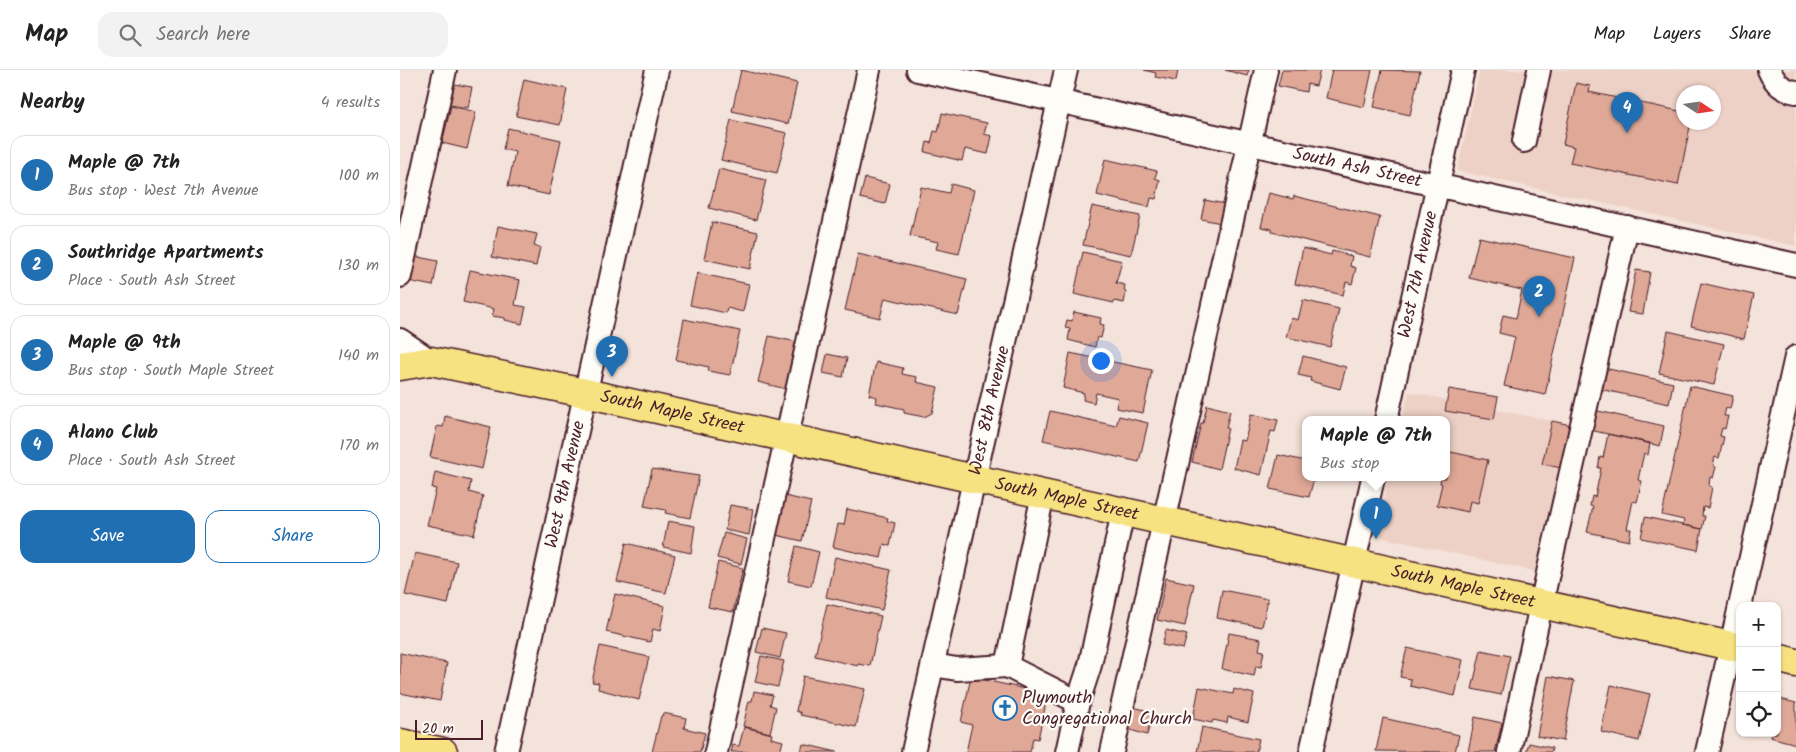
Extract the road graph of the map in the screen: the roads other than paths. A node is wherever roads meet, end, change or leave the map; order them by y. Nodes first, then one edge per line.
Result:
1 (445, 70) edge
2 (657, 70) edge
3 (869, 70) edge
4 (918, 70) edge
5 (1066, 70) edge
6 (1266, 70) edge
7 (1463, 70) edge
8 (1539, 70) edge
9 (1769, 70) edge
10 (1796, 92) edge
11 (1059, 101) junction
12 (1524, 141) dead end
13 (1250, 144) junction
14 (1437, 185) junction
15 (1626, 227) junction
16 (1796, 265) edge
17 (400, 276) edge
18 (400, 340) edge
19 (1796, 357) edge
20 (431, 362) junction
21 (400, 366) edge
22 (586, 393) junction
23 (1387, 416) edge
24 (787, 438) junction
25 (975, 479) junction
26 (1372, 481) edge
27 (1043, 494) junction
28 (1123, 512) junction
29 (1164, 521) junction
30 (1354, 564) junction
31 (1741, 602) edge
32 (1541, 605) junction
33 (1735, 647) edge
34 (1781, 659) edge
35 (1796, 663) edge
36 (933, 665) junction
37 (1007, 666) junction
38 (1078, 702) junction
39 (400, 743) edge
40 (443, 752) edge
41 (506, 752) edge
42 (716, 752) edge
43 (913, 752) edge
44 (1067, 752) edge
45 (1112, 752) edge
46 (1311, 752) edge
47 (1509, 752) edge
48 (1706, 752) edge

1 - 17 street
2 - 22 street, West 9th Avenue
3 - 24 street
4 - 11 street, South Ash Street
5 - 11 street, West 8th Avenue
6 - 13 street
7 - 14 street, West 7th Avenue
8 - 12 street
9 - 10 street
11 - 13 street, South Ash Street
11 - 25 street, West 8th Avenue
13 - 14 street, South Ash Street
13 - 29 street
14 - 15 street, South Ash Street
14 - 23 street, West 7th Avenue
15 - 16 street, South Ash Street
15 - 32 street
18 - 20 street, South Maple Street
19 - 31 street
20 - 21 main road
20 - 22 main road, South Maple Street
22 - 24 main road, South Maple Street
22 - 41 street, West 9th Avenue
24 - 25 main road, South Maple Street
24 - 42 street
25 - 27 main road, South Maple Street
25 - 36 street, West 8th Avenue
26 - 30 street
27 - 28 main road, South Maple Street
27 - 37 street
28 - 29 main road, South Maple Street
28 - 38 street
29 - 30 main road, South Maple Street
29 - 45 street
30 - 32 main road, South Maple Street
30 - 46 street
32 - 33 main road, South Maple Street
32 - 47 street
33 - 48 street
34 - 35 main road
36 - 37 street
36 - 43 street, West 8th Avenue
37 - 38 street
38 - 44 street
39 - 40 main road

